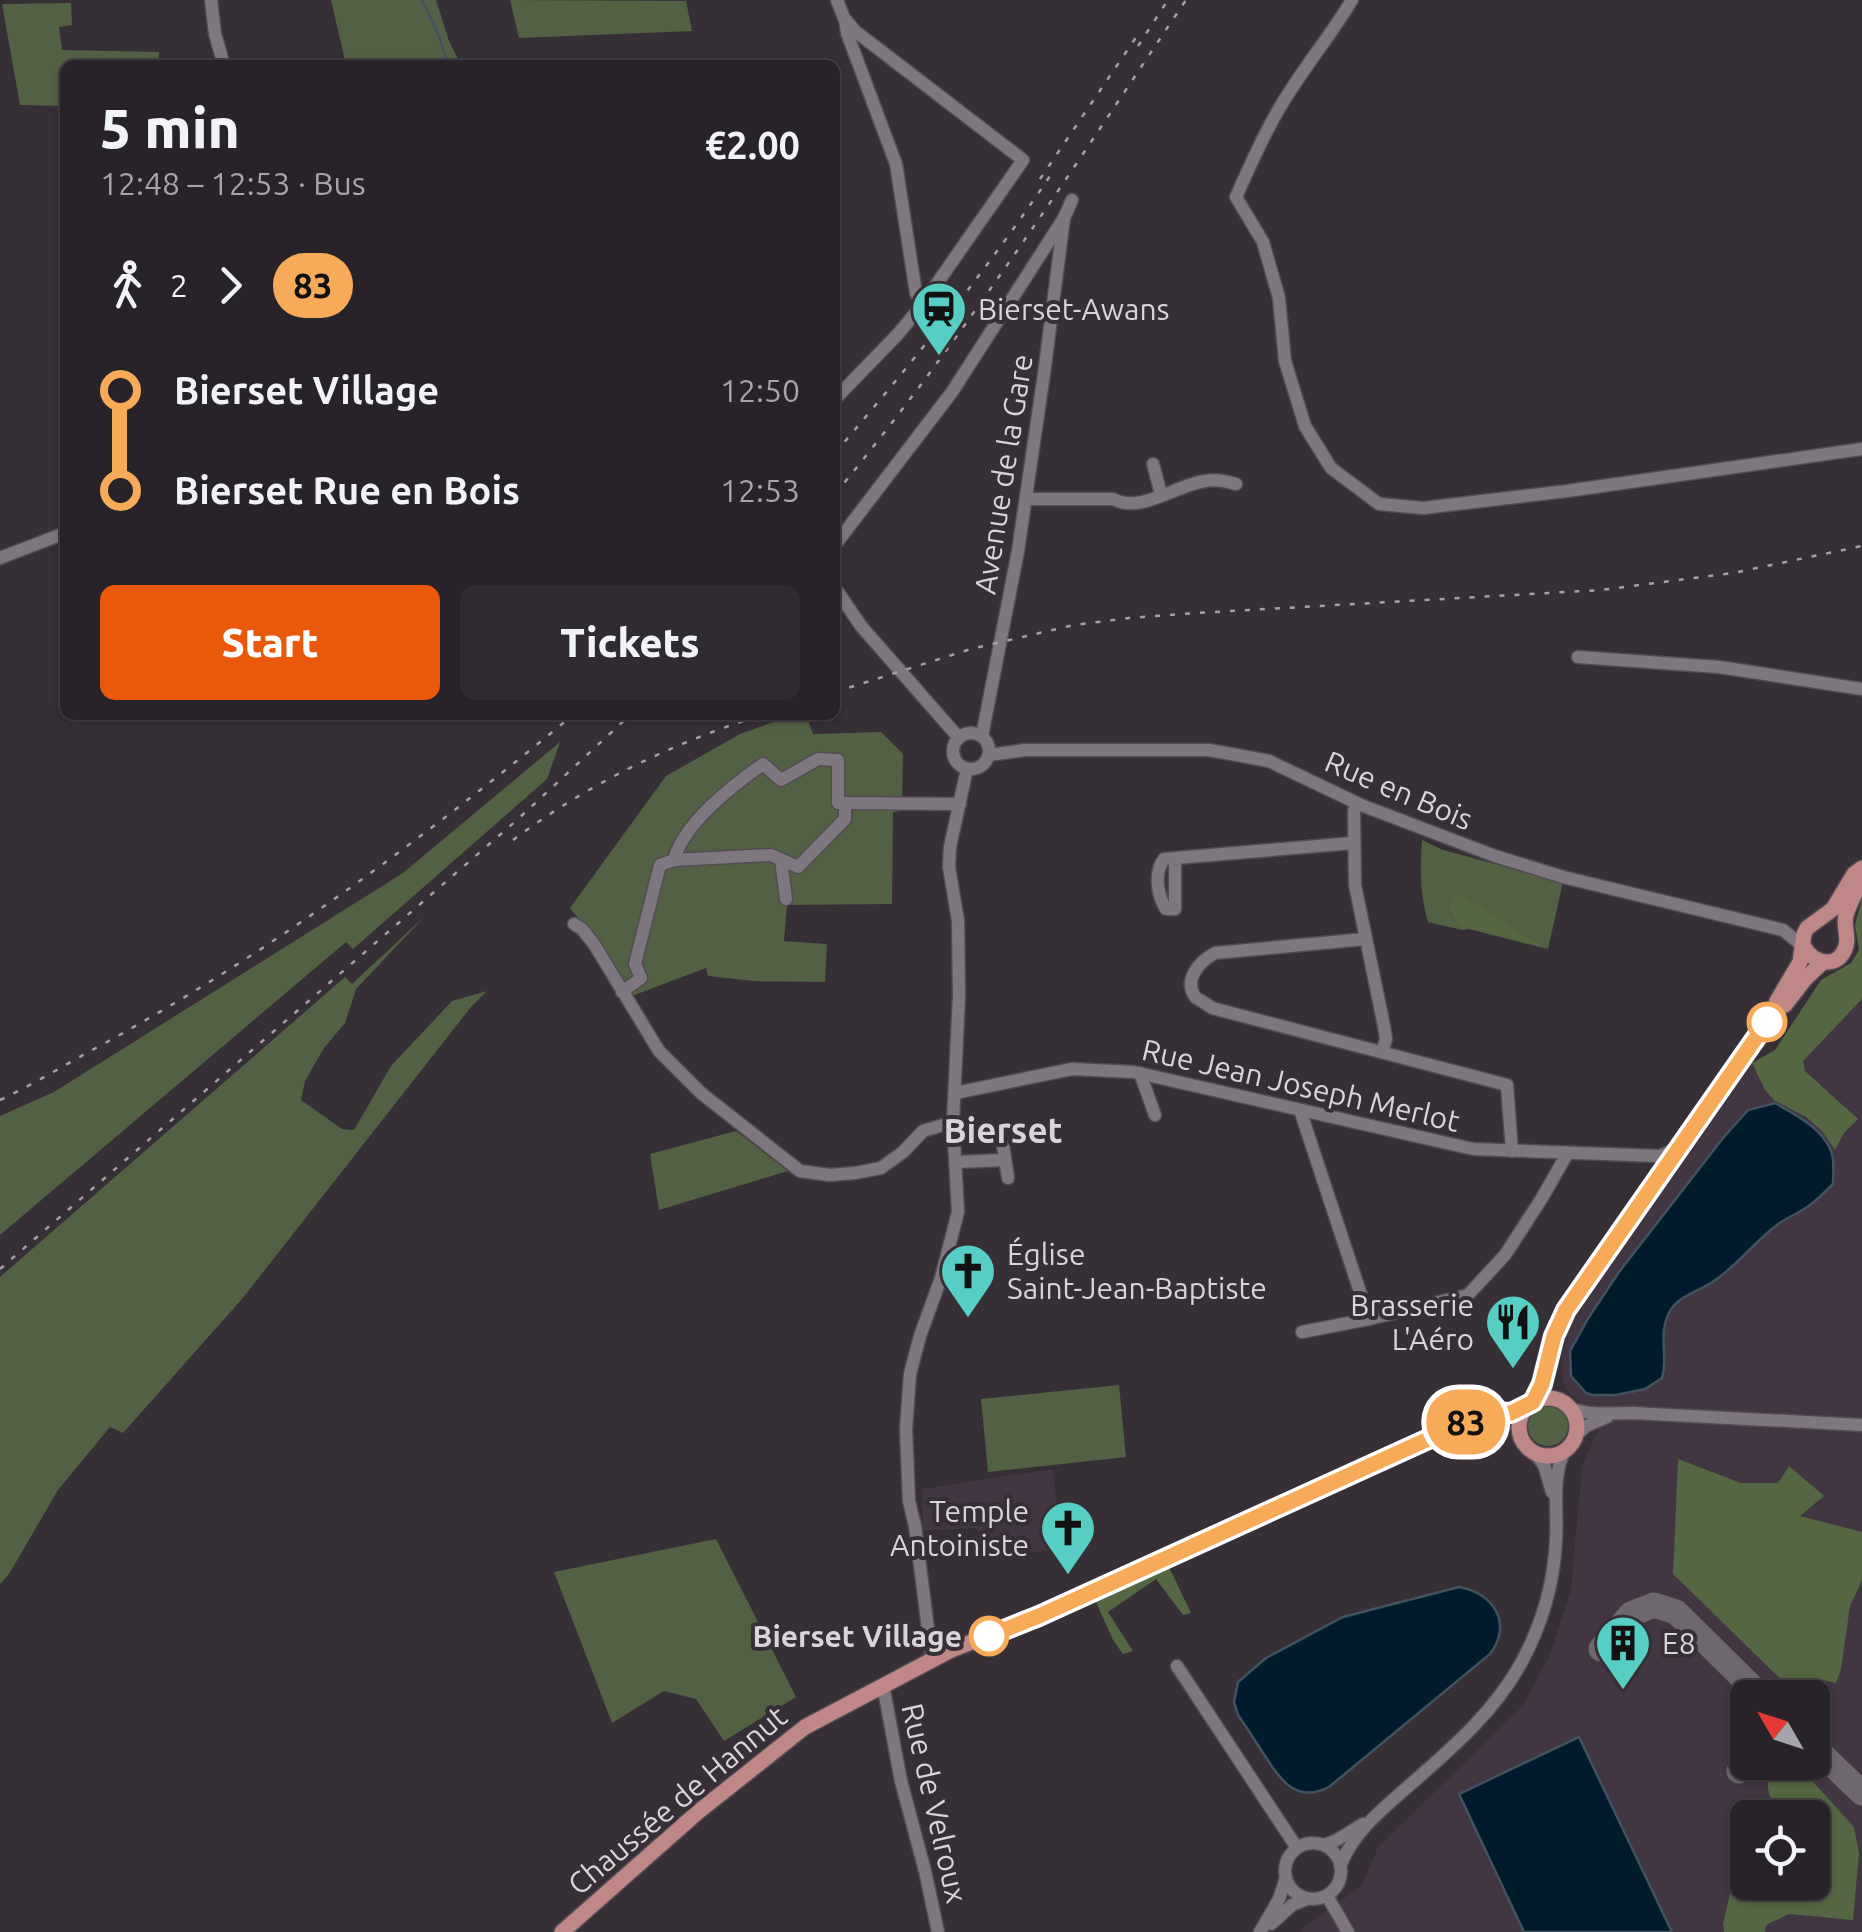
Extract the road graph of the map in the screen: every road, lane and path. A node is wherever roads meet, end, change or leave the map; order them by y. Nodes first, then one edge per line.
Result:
1 (210, 0) edge
2 (837, 0) edge
3 (1352, 0) edge
4 (844, 18) junction
5 (223, 60) edge
6 (1072, 200) dead end
7 (1064, 218) junction
8 (922, 304) junction
9 (840, 394) edge
10 (1862, 449) edge
11 (1154, 464) dead end
12 (1236, 484) dead end
13 (1162, 494) junction
14 (1026, 498) junction
15 (60, 535) edge
16 (840, 538) edge
17 (0, 558) edge
18 (840, 595) edge
19 (1578, 658) dead end
20 (1862, 689) edge
21 (982, 736) junction
22 (958, 738) junction
23 (990, 755) junction
24 (967, 769) junction
25 (845, 802) junction
26 (1356, 803) junction
27 (960, 804) junction
28 (1353, 844) junction
29 (1176, 859) dead end
30 (674, 860) junction
31 (781, 860) junction
32 (1862, 873) edge
33 (786, 898) dead end
34 (1817, 921) junction
35 (574, 924) dead end
36 (1784, 930) junction
37 (1845, 931) junction
38 (1366, 939) junction
39 (1804, 947) junction
40 (1823, 962) junction
41 (622, 992) junction
42 (1777, 1008) junction
43 (1382, 1052) junction
44 (1140, 1073) junction
45 (955, 1093) junction
46 (1300, 1110) junction
47 (1155, 1115) dead end
48 (953, 1122) junction
49 (1679, 1148) junction
50 (1512, 1151) junction
51 (1566, 1154) junction
52 (1638, 1156) junction
53 (956, 1162) junction
54 (1008, 1178) dead end
55 (1650, 1189) junction
56 (1369, 1319) junction
57 (1302, 1332) dead end
58 (1549, 1363) junction
59 (1531, 1404) junction
60 (1566, 1405) junction
61 (1608, 1415) junction
62 (1484, 1416) junction
63 (1862, 1425) edge
64 (1520, 1436) junction
65 (1570, 1443) junction
66 (1532, 1451) junction
67 (1555, 1494) junction
68 (932, 1660) junction
69 (1177, 1666) dead end
70 (884, 1686) junction
71 (1369, 1821) junction
72 (1324, 1845) junction
73 (1297, 1848) junction
74 (1341, 1864) junction
75 (1286, 1878) junction
76 (1327, 1896) junction
77 (1307, 1899) junction
78 (562, 1932) edge
79 (938, 1932) edge
80 (1261, 1932) edge
81 (1348, 1932) edge

1 - 5 street
2 - 4 street
3 - 10 street
4 - 8 street
4 - 8 street
6 - 7 street
7 - 14 street, Avenue de la Gare
7 - 16 street
8 - 9 street
11 - 13 street
12 - 13 street
13 - 14 street
14 - 21 street, Avenue de la Gare
15 - 17 street
18 - 22 street
19 - 20 street
21 - 22 street
21 - 23 street
22 - 24 street
23 - 24 street
23 - 26 street, Rue en Bois
24 - 27 street
25 - 27 street
25 - 30 street
25 - 31 street
26 - 28 street
26 - 36 street, Rue en Bois
27 - 45 street
28 - 29 street
28 - 38 street
30 - 31 street
30 - 41 street
31 - 33 street
32 - 34 main road
32 - 37 main road
34 - 36 street, Rue en Bois
34 - 37 main road
34 - 39 main road
35 - 41 street
36 - 39 street, Rue en Bois
37 - 40 main road
38 - 43 street
38 - 43 street
39 - 40 main road
39 - 42 main road
40 - 42 main road
41 - 48 street
42 - 49 main road
43 - 50 street
44 - 45 street, Rue Jean Joseph Merlot
44 - 46 street, Rue Jean Joseph Merlot
44 - 47 street
45 - 48 street
46 - 50 street, Rue Jean Joseph Merlot
46 - 56 street
48 - 53 street
49 - 52 street, Rue Jean Joseph Merlot
49 - 55 main road
50 - 51 street, Rue Jean Joseph Merlot
51 - 52 street, Rue Jean Joseph Merlot
51 - 56 street
52 - 55 street
53 - 54 street
53 - 68 street
55 - 58 main road
56 - 57 street
58 - 59 main road
58 - 60 main road
59 - 60 main road
59 - 62 main road, Chaussée de Hannut
59 - 64 main road
60 - 61 street
60 - 65 main road
61 - 63 street
61 - 65 street
62 - 64 main road
62 - 68 main road, Chaussée de Hannut
64 - 66 main road
65 - 66 main road
65 - 67 street
66 - 67 street
67 - 71 street
68 - 70 main road, Chaussée de Hannut
69 - 73 street
70 - 78 main road, Chaussée de Hannut
70 - 79 street, Rue de Velroux
71 - 72 street
71 - 74 street
72 - 73 street
72 - 74 street
73 - 75 street
74 - 76 street
75 - 77 street
75 - 80 street
76 - 77 street
76 - 81 street
77 - 80 street

